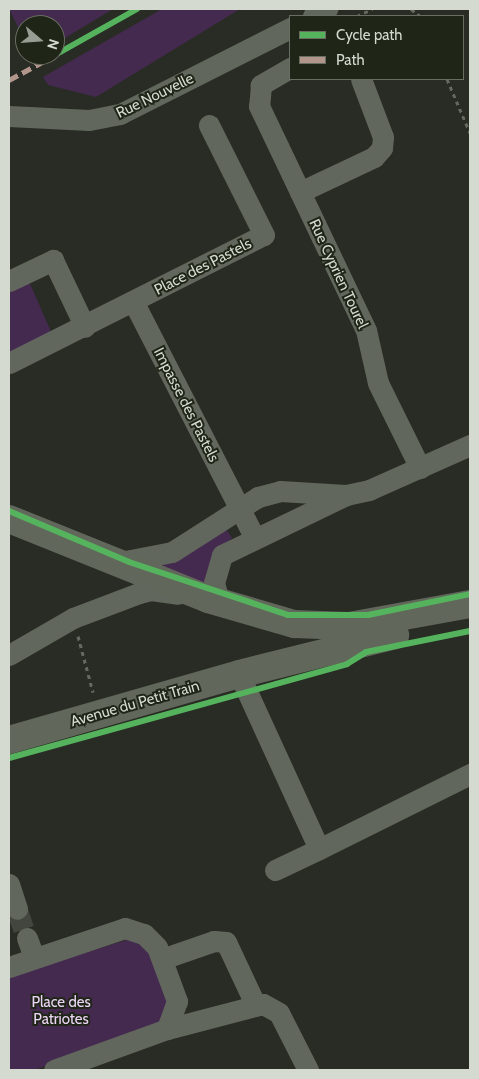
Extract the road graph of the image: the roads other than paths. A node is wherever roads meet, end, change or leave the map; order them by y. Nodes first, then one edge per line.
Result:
1 (327, 9) edge
2 (315, 15) edge
3 (289, 29) edge
4 (289, 68) edge
5 (361, 80) edge
6 (9, 116) edge
7 (209, 125) dead end
8 (300, 192) junction
9 (9, 281) edge
10 (134, 303) junction
11 (84, 327) junction
12 (9, 363) edge
13 (470, 445) edge
14 (420, 468) junction
15 (346, 495) junction
16 (237, 508) junction
17 (9, 519) edge
18 (255, 538) junction
19 (115, 564) junction
20 (214, 602) junction
21 (470, 604) edge
22 (470, 616) edge
23 (259, 617) junction
24 (9, 655) edge
25 (250, 671) junction
26 (9, 740) edge
27 (470, 774) edge
28 (319, 849) junction
29 (275, 870) dead end
30 (9, 884) edge
31 (17, 909) tunnel mouth
32 (162, 959) junction
33 (9, 967) edge
34 (255, 1004) junction
35 (166, 1029) junction
36 (76, 1066) edge
37 (54, 1070) edge
38 (308, 1070) edge

1 - 2 street
3 - 6 street, Rue Nouvelle
4 - 8 street, Rue Cyprien Tourel
5 - 8 street
7 - 10 street, Place des Pastels
8 - 14 street, Rue Cyprien Tourel
9 - 11 street
10 - 11 street, Place des Pastels
10 - 16 street, Impasse des Pastels
11 - 12 street, Place des Pastels
13 - 14 street
14 - 15 street
15 - 16 street
15 - 18 street
16 - 18 street, Impasse des Pastels
16 - 19 street
17 - 19 main road
18 - 20 street
19 - 20 main road
20 - 23 main road
20 - 24 street
21 - 23 main road
22 - 25 main road, Avenue du Petit Train
23 - 25 main road
25 - 26 main road, Avenue du Petit Train
25 - 28 street
27 - 28 street
28 - 29 street
30 - 31 street
32 - 33 street
32 - 34 street
32 - 35 street
34 - 35 street
34 - 38 street
35 - 36 street
36 - 37 street

